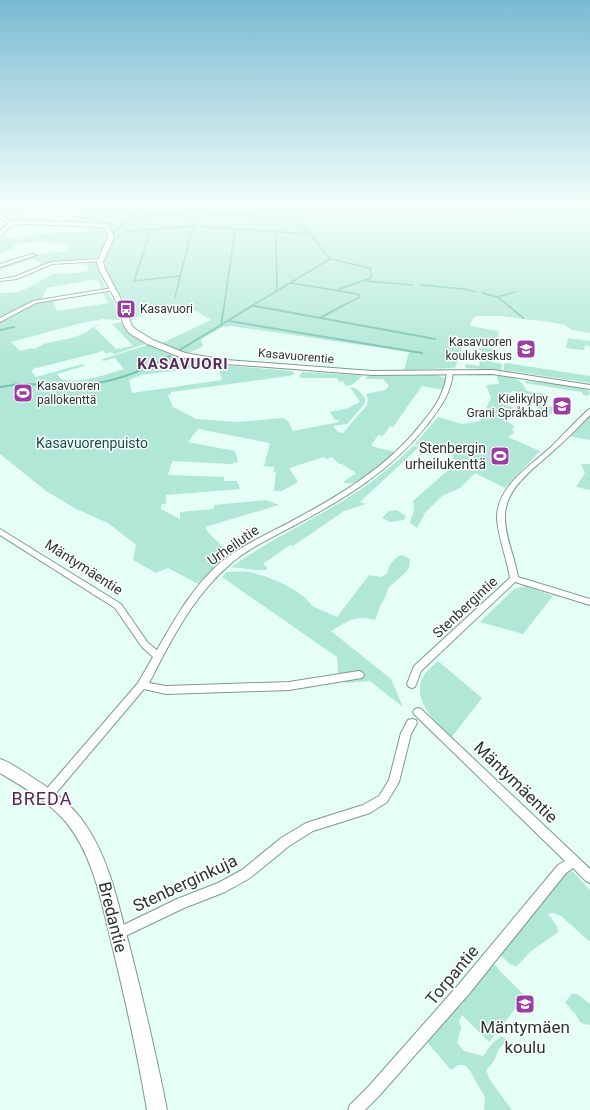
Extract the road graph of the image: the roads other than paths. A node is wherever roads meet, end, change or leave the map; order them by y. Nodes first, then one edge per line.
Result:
1 (25, 258) edge
2 (100, 260) joint
3 (0, 266) edge
4 (0, 280) edge
5 (112, 289) junction
6 (0, 320) edge
7 (450, 372) junction
8 (590, 387) edge
9 (590, 411) edge
10 (0, 531) edge
11 (514, 579) junction
12 (590, 602) edge
13 (158, 656) junction
14 (359, 675) dead end
15 (412, 684) dead end
16 (142, 685) junction
17 (418, 712) dead end
18 (412, 723) dead end
19 (0, 764) edge
20 (47, 796) junction
21 (574, 861) junction
22 (590, 877) edge
23 (117, 934) junction
24 (157, 1110) edge
25 (355, 1110) edge

1 - 3 street
2 - 4 street
2 - 5 street, Kasavuorentie
5 - 6 street
5 - 7 street, Kasavuorentie
7 - 8 street, Kasavuorentie
7 - 13 street, Urheilutie
9 - 11 street, Stenbergintie
10 - 13 street, Mäntymäentie
11 - 12 street
11 - 15 street, Stenbergintie
13 - 16 street, Urheilutie
14 - 16 street
16 - 20 street, Urheilutie
17 - 21 street, Mäntymäentie
18 - 23 street, Stenberginkuja
19 - 20 street, Bredantie
20 - 23 street, Bredantie
21 - 22 street, Mäntymäentie
21 - 25 street, Torpantie
23 - 24 street, Bredantie

